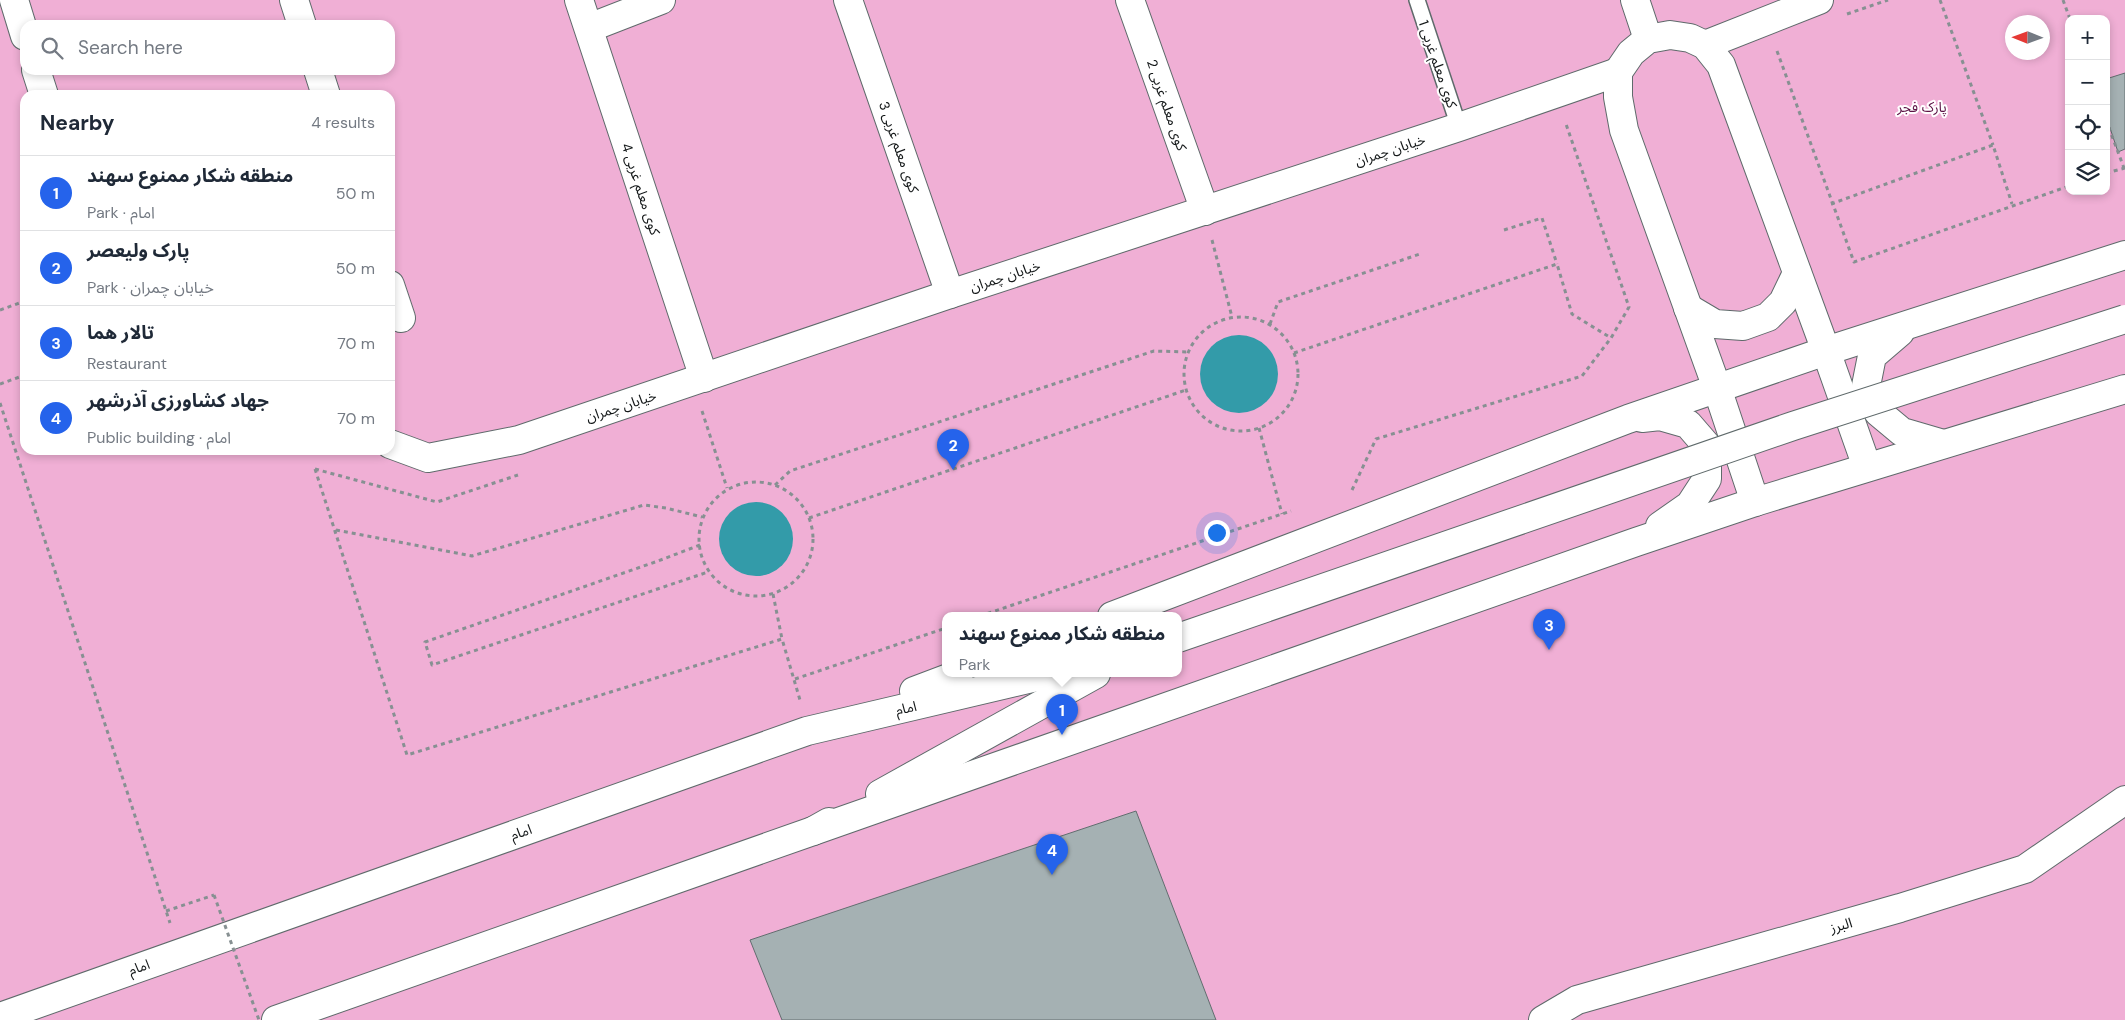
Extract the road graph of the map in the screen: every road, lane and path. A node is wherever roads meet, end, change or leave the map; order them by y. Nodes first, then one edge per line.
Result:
1 (14, 0) edge
2 (294, 0) edge
3 (579, 0) edge
4 (661, 0) edge
5 (848, 0) edge
6 (1130, 0) edge
7 (1416, 0) edge
8 (1635, 0) edge
9 (1819, 0) edge
10 (1940, 0) edge
11 (2063, 0) edge
12 (2069, 15) edge
13 (20, 20) edge
14 (300, 20) edge
15 (589, 28) junction
16 (1648, 39) junction
17 (1705, 45) junction
18 (1777, 50) dead end
19 (1618, 72) junction
20 (38, 75) edge
21 (320, 75) edge
22 (42, 90) edge
23 (324, 90) edge
24 (1564, 120) dead end
25 (1460, 127) junction
26 (2110, 131) edge
27 (1993, 145) junction
28 (2124, 168) edge
29 (2110, 172) edge
30 (2065, 187) edge
31 (1831, 204) junction
32 (2012, 204) junction
33 (1204, 211) junction
34 (1504, 230) dead end
35 (1221, 237) dead end
36 (1212, 240) junction
37 (1202, 243) dead end
38 (1420, 254) dead end
39 (2125, 255) edge
40 (1557, 264) junction
41 (1797, 273) junction
42 (950, 294) junction
43 (395, 300) edge
44 (20, 303) edge
45 (1688, 308) junction
46 (0, 310) edge
47 (1232, 317) junction
48 (401, 318) dead end
49 (2125, 319) edge
50 (1270, 324) junction
51 (1908, 324) junction
52 (1611, 338) junction
53 (1826, 351) junction
54 (1187, 352) junction
55 (1294, 353) junction
56 (20, 377) edge
57 (698, 380) junction
58 (0, 384) edge
59 (1717, 388) junction
60 (2125, 389) edge
61 (1186, 390) junction
62 (0, 403) edge
63 (711, 409) dead end
64 (702, 412) junction
65 (1628, 420) junction
66 (1259, 428) junction
67 (1943, 444) junction
68 (395, 446) edge
69 (1867, 467) junction
70 (522, 473) dead end
71 (775, 485) junction
72 (727, 488) junction
73 (1349, 495) dead end
74 (1755, 502) junction
75 (1299, 509) dead end
76 (1282, 514) junction
77 (702, 517) junction
78 (809, 518) junction
79 (335, 530) junction
80 (1636, 542) junction
81 (700, 545) junction
82 (708, 572) junction
83 (773, 594) junction
84 (992, 612) edge
85 (1123, 612) edge
86 (942, 629) edge
87 (1182, 637) edge
88 (782, 639) junction
89 (951, 677) edge
90 (1036, 677) edge
91 (1091, 677) edge
92 (795, 679) junction
93 (808, 731) junction
94 (2125, 800) edge
95 (813, 831) junction
96 (316, 1014) edge
97 (0, 1017) edge
98 (259, 1020) edge
99 (276, 1020) edge
100 (1543, 1020) edge

1 - 13 main road
2 - 14 main road
3 - 15 main road, کوی معلم غربی 4
4 - 15 main road
5 - 42 main road, کوی معلم غربی 3
6 - 33 main road, کوی معلم غربی 2
7 - 25 lane, کوی معلم غربی 1
8 - 16 main road
9 - 17 main road
10 - 27 path
11 - 12 path
15 - 57 main road, کوی معلم غربی 4
16 - 17 main road
16 - 19 main road
17 - 41 main road
18 - 31 path
19 - 25 main road, خیابان چمران
19 - 45 main road
20 - 22 main road
21 - 23 main road
24 - 52 path
25 - 33 main road, خیابان چمران
26 - 28 path
27 - 31 path
27 - 32 path
28 - 29 path
30 - 32 path
31 - 32 path
33 - 36 path
33 - 42 main road, خیابان چمران
34 - 40 path
35 - 36 path
36 - 37 path
36 - 47 path
38 - 50 path
39 - 51 main road
40 - 52 path
40 - 55 path
41 - 45 main road
41 - 53 main road
42 - 57 main road, خیابان چمران
43 - 48 main road
44 - 46 path
45 - 59 main road
47 - 50 path
47 - 54 path
49 - 87 main road, bridge
50 - 55 path
51 - 53 main road
51 - 67 main road
52 - 73 path
53 - 59 main road
53 - 69 main road
54 - 61 path
54 - 71 path
55 - 66 path
56 - 58 path
57 - 64 path
57 - 68 main road, خیابان چمران
59 - 65 main road
59 - 74 main road
60 - 67 main road
61 - 66 path
61 - 78 path
62 - 98 path, bridge
63 - 64 path
64 - 72 path
65 - 80 main road
65 - 85 main road
66 - 76 path
67 - 69 main road
69 - 74 main road
70 - 79 path
71 - 72 path
71 - 78 path
72 - 77 path
74 - 80 main road
75 - 76 path
76 - 84 path
77 - 79 path
77 - 81 path
78 - 83 path
79 - 88 path
80 - 95 main road
81 - 82 path
81 - 82 path
82 - 83 path
83 - 88 path
86 - 92 path
88 - 92 path
89 - 93 main road
90 - 93 main road, امام
91 - 95 main road
92 - 93 path
93 - 97 main road, امام
94 - 100 main road, البرز
95 - 96 main road
96 - 99 main road

